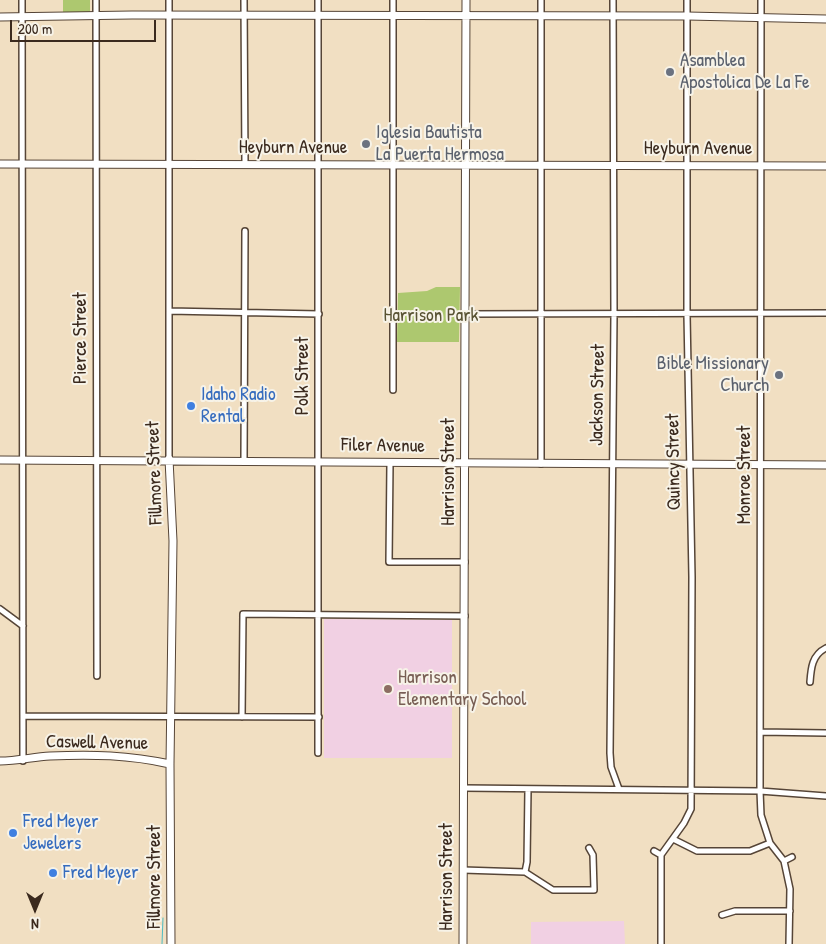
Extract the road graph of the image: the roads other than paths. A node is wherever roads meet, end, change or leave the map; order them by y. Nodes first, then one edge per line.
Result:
1 (22, 0) edge
2 (96, 0) edge
3 (169, 0) edge
4 (244, 0) edge
5 (318, 0) edge
6 (393, 0) edge
7 (466, 0) edge
8 (541, 0) edge
9 (613, 0) edge
10 (687, 0) edge
11 (761, 0) edge
12 (96, 16) junction
13 (169, 16) junction
14 (244, 16) junction
15 (687, 16) junction
16 (0, 17) edge
17 (22, 17) junction
18 (319, 17) junction
19 (393, 17) junction
20 (466, 17) junction
21 (541, 17) junction
22 (613, 17) junction
23 (761, 18) junction
24 (826, 19) edge
25 (95, 163) junction
26 (0, 164) edge
27 (22, 164) junction
28 (169, 164) junction
29 (245, 164) junction
30 (319, 164) junction
31 (392, 164) junction
32 (540, 164) junction
33 (466, 165) junction
34 (761, 165) junction
35 (614, 166) junction
36 (687, 166) junction
37 (826, 166) edge
38 (245, 231) dead end
39 (170, 311) junction
40 (246, 313) junction
41 (826, 313) edge
42 (318, 314) junction
43 (465, 314) junction
44 (760, 314) junction
45 (540, 315) junction
46 (614, 315) junction
47 (687, 315) junction
48 (393, 390) dead end
49 (169, 459) junction
50 (0, 460) edge
51 (23, 460) junction
52 (96, 460) junction
53 (244, 460) junction
54 (318, 461) junction
55 (390, 463) junction
56 (465, 464) junction
57 (541, 464) junction
58 (612, 464) junction
59 (689, 464) junction
60 (760, 465) junction
61 (826, 465) edge
62 (465, 562) junction
63 (0, 609) edge
64 (318, 614) junction
65 (465, 616) junction
66 (23, 626) junction
67 (826, 648) edge
68 (97, 676) dead end
69 (810, 682) dead end
70 (23, 716) junction
71 (171, 717) junction
72 (242, 717) junction
73 (319, 718) junction
74 (760, 732) junction
75 (826, 733) edge
76 (318, 753) dead end
77 (24, 760) junction
78 (0, 761) edge
79 (170, 764) junction
80 (463, 788) junction
81 (528, 789) junction
82 (619, 789) junction
83 (691, 790) junction
84 (760, 791) junction
85 (826, 796) edge
86 (673, 839) junction
87 (770, 843) junction
88 (589, 848) dead end
89 (654, 851) dead end
90 (662, 854) junction
91 (792, 857) dead end
92 (784, 861) junction
93 (463, 870) junction
94 (525, 872) junction
95 (790, 912) junction
96 (722, 915) dead end
97 (171, 944) edge
98 (463, 944) edge
99 (661, 944) edge
100 (789, 944) edge

1 - 17 street
2 - 12 street, Pierce Street
3 - 13 street, Fillmore Street
4 - 14 street
5 - 18 street, Polk Street
6 - 19 street
7 - 20 street, Harrison Street
8 - 21 street
9 - 22 street, Jackson Street
10 - 15 street, Quincy Street
11 - 23 street, Monroe Street
12 - 13 street
12 - 17 street
12 - 25 street, Pierce Street
13 - 14 street
13 - 28 street, Fillmore Street
14 - 18 street
14 - 29 street
15 - 22 street
15 - 23 street
15 - 36 street, Quincy Street
16 - 17 street
17 - 27 street
18 - 19 street
18 - 30 street, Polk Street
19 - 20 street
19 - 31 street
20 - 21 street
20 - 33 street, Harrison Street
21 - 22 street
21 - 32 street
22 - 35 street, Jackson Street
23 - 24 street
23 - 34 street, Monroe Street
25 - 27 street, Heyburn Avenue
25 - 28 street, Heyburn Avenue
25 - 52 street, Pierce Street
26 - 27 street, Heyburn Avenue
27 - 51 street
28 - 29 street, Heyburn Avenue
28 - 39 street, Fillmore Street
29 - 30 street, Heyburn Avenue
30 - 31 street, Heyburn Avenue
30 - 42 street, Polk Street
31 - 33 street, Heyburn Avenue
31 - 48 street
32 - 33 street, Heyburn Avenue
32 - 35 street, Heyburn Avenue
32 - 45 street
33 - 43 street, Harrison Street
34 - 36 street, Heyburn Avenue
34 - 37 street, Heyburn Avenue
34 - 44 street, Monroe Street
35 - 36 street, Heyburn Avenue
35 - 46 street, Jackson Street
36 - 47 street, Quincy Street
38 - 40 street
39 - 40 street
39 - 49 street, Fillmore Street
40 - 42 street
40 - 53 street
41 - 44 street
42 - 54 street, Polk Street
43 - 45 street
43 - 56 street, Harrison Street
44 - 47 street
44 - 60 street, Monroe Street
45 - 46 street
45 - 57 street
46 - 47 street
46 - 58 street, Jackson Street
47 - 59 street, Quincy Street
49 - 52 street, Filer Avenue
49 - 53 street, Filer Avenue
49 - 71 street, Fillmore Street
50 - 51 street, Filer Avenue
51 - 52 street, Filer Avenue
51 - 66 street
52 - 68 street, Pierce Street
53 - 54 street, Filer Avenue
54 - 55 street, Filer Avenue
54 - 64 street, Polk Street
55 - 56 street, Filer Avenue
55 - 62 street
56 - 57 street, Filer Avenue
56 - 62 street, Harrison Street
57 - 58 street, Filer Avenue
58 - 59 street, Filer Avenue
58 - 82 street, Jackson Street
59 - 60 street, Filer Avenue
59 - 83 street, Quincy Street
60 - 61 street, Filer Avenue
60 - 74 street, Monroe Street
62 - 65 street, Harrison Street
63 - 66 street
64 - 65 street
64 - 72 street
64 - 73 street, Polk Street
65 - 80 street, Harrison Street
66 - 70 street
67 - 69 street
70 - 71 street
70 - 77 street
71 - 72 street
71 - 79 street, Fillmore Street
72 - 73 street
73 - 76 street, Polk Street
74 - 75 street
74 - 84 street, Monroe Street
77 - 78 street, Caswell Avenue
77 - 79 street, Caswell Avenue
79 - 97 street, Fillmore Street
80 - 81 street
80 - 93 street, Harrison Street
81 - 82 street
81 - 94 street
82 - 83 street
83 - 84 street
83 - 86 street, Quincy Street
84 - 85 street
84 - 87 street, Monroe Street
86 - 87 street
86 - 90 street, Quincy Street
87 - 92 street, Monroe Street
88 - 94 street
89 - 90 street
90 - 99 street
91 - 92 street
92 - 95 street, Monroe Street
93 - 94 street
93 - 98 street, Harrison Street
95 - 96 street
95 - 100 street, Monroe Street

